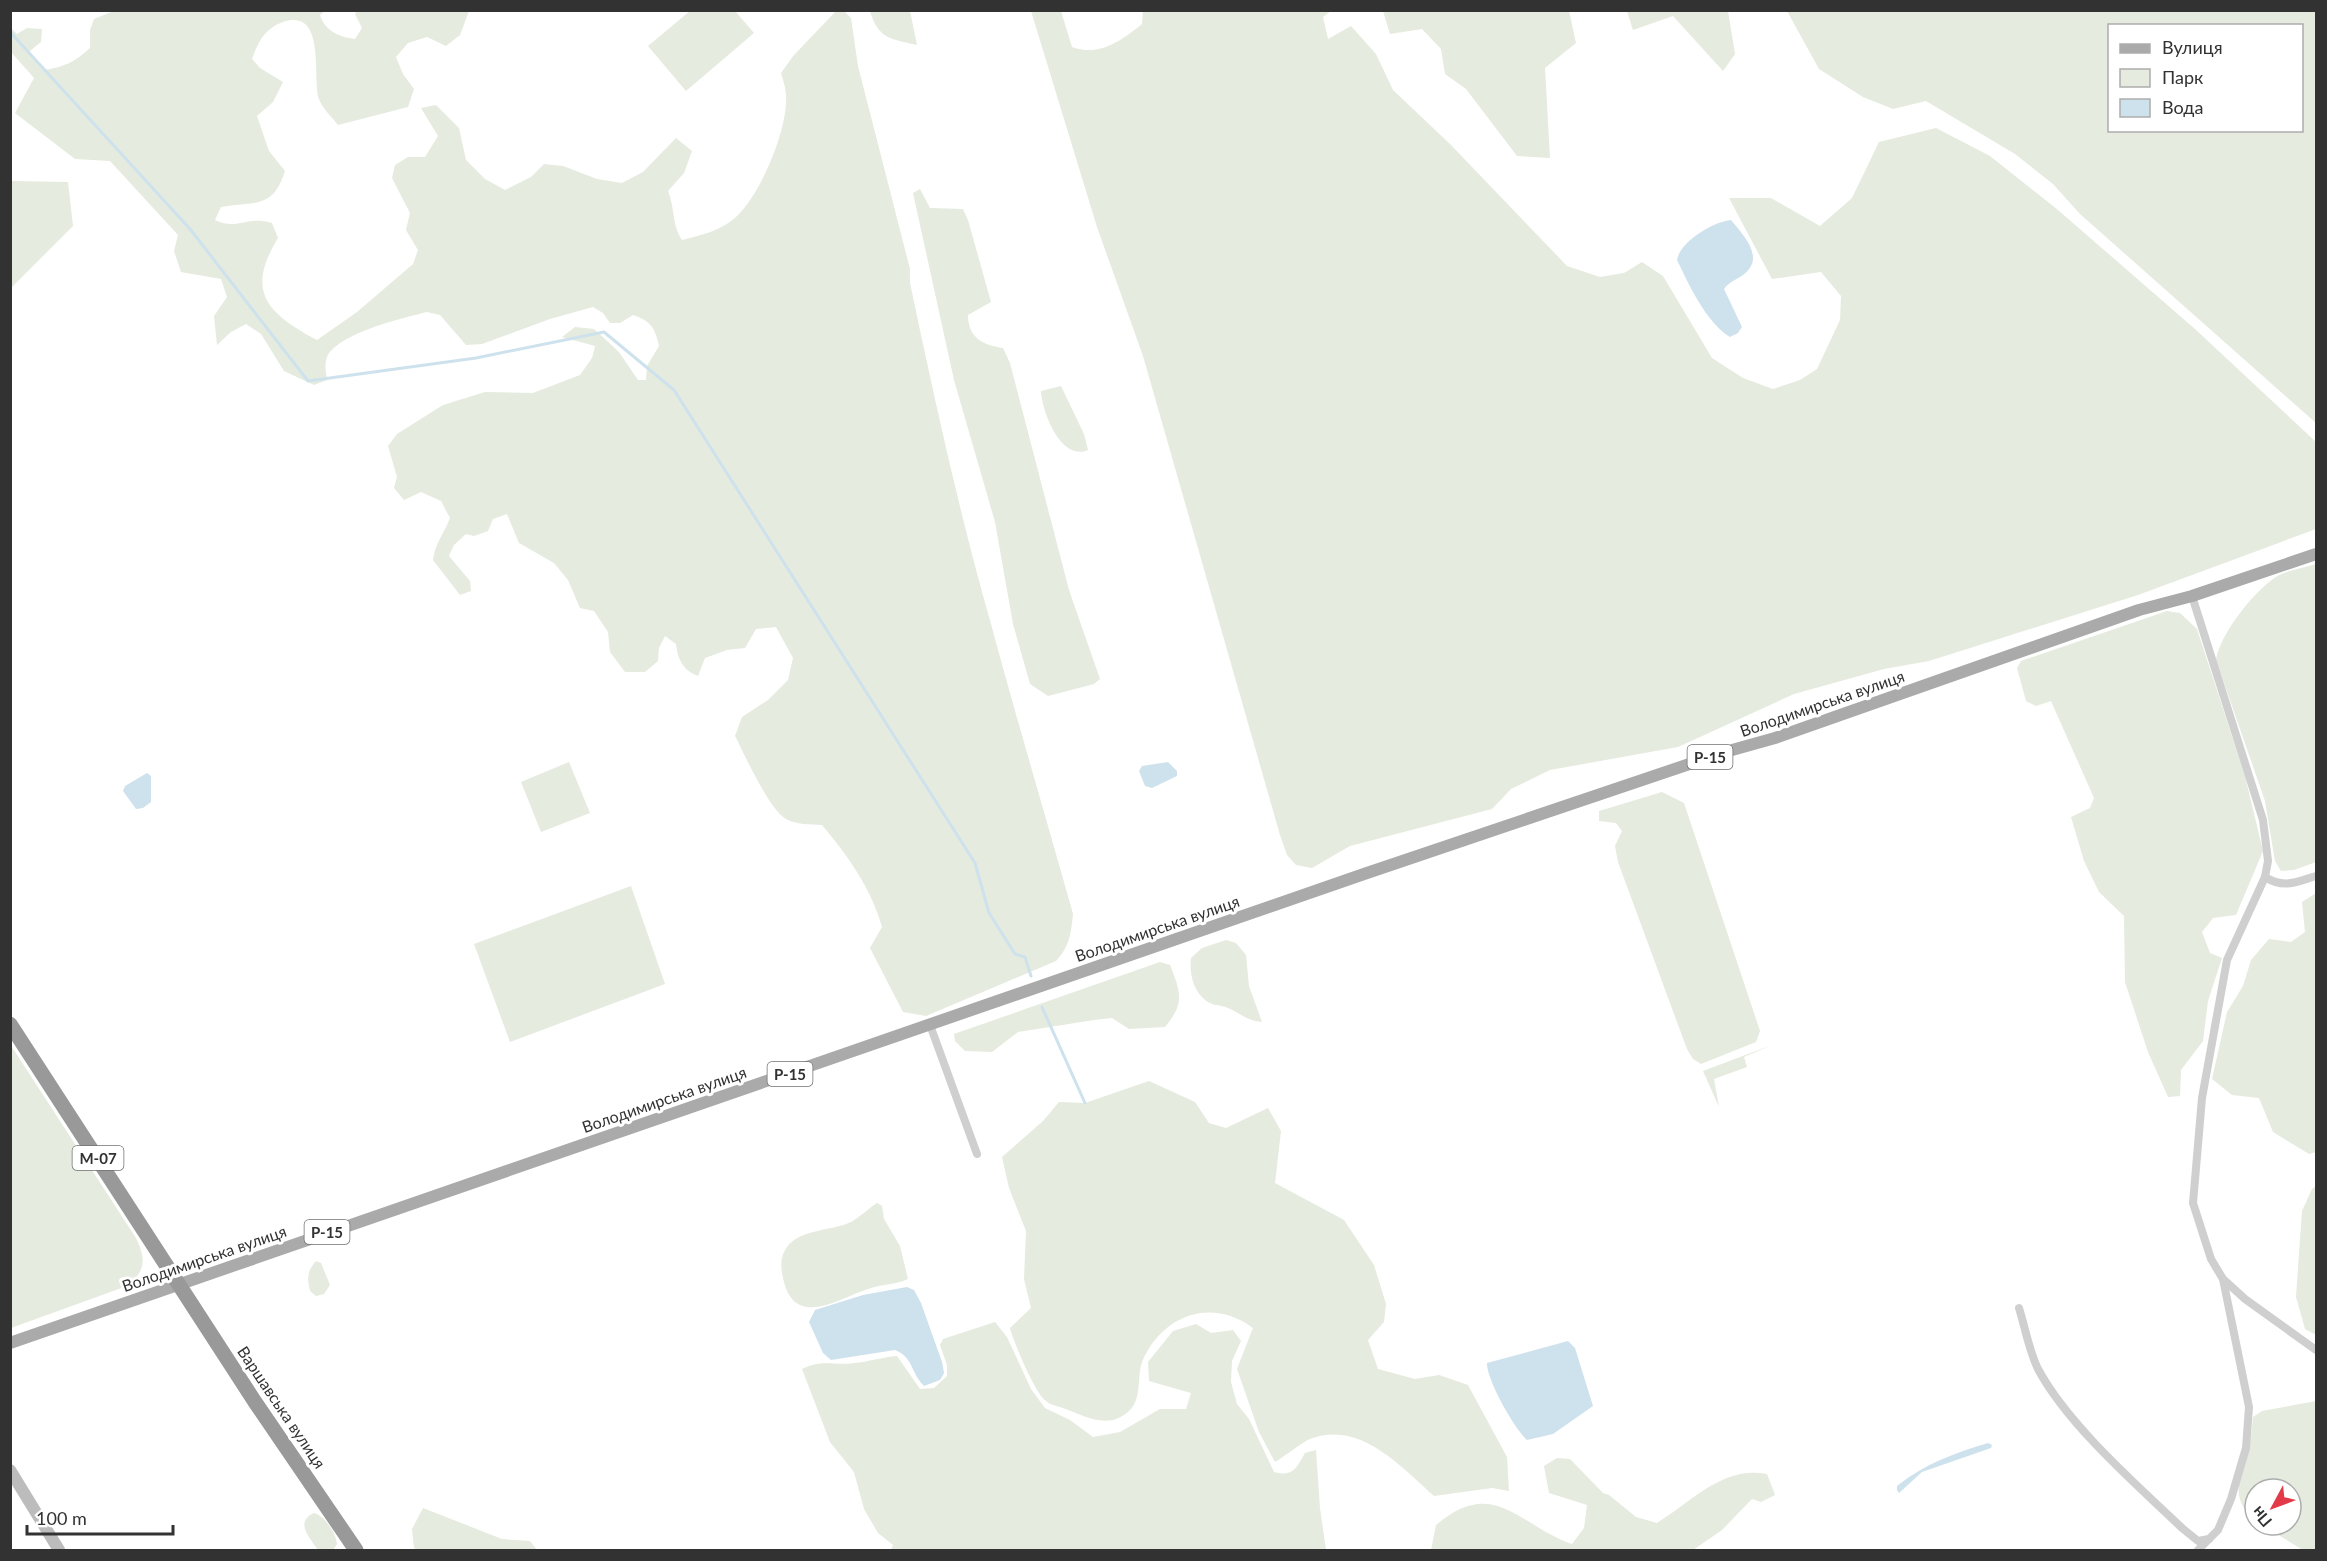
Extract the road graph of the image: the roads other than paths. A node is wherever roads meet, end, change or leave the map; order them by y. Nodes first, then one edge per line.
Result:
1 (2316, 554) edge
2 (2192, 596) junction
3 (2316, 876) edge
4 (2265, 877) junction
5 (10, 1024) edge
6 (930, 1025) junction
7 (977, 1154) dead end
8 (2223, 1279) junction
9 (179, 1283) junction
10 (2019, 1308) dead end
11 (10, 1343) edge
12 (2316, 1350) edge
13 (10, 1470) edge
14 (2209, 1539) junction
15 (2198, 1550) edge
16 (59, 1551) edge
17 (356, 1551) edge

1 - 2 main road, Володимирська вулиця / Р-15
2 - 4 street
2 - 6 main road, Володимирська вулиця / Р-15
3 - 4 street
4 - 8 street
5 - 9 highway, М-07
6 - 7 street
6 - 9 main road, Володимирська вулиця / Р-15
8 - 12 street
8 - 14 street
9 - 11 main road, Володимирська вулиця / Р-15
9 - 17 highway, Варшавська вулиця / М-07
10 - 14 street
13 - 16 street
14 - 15 street

